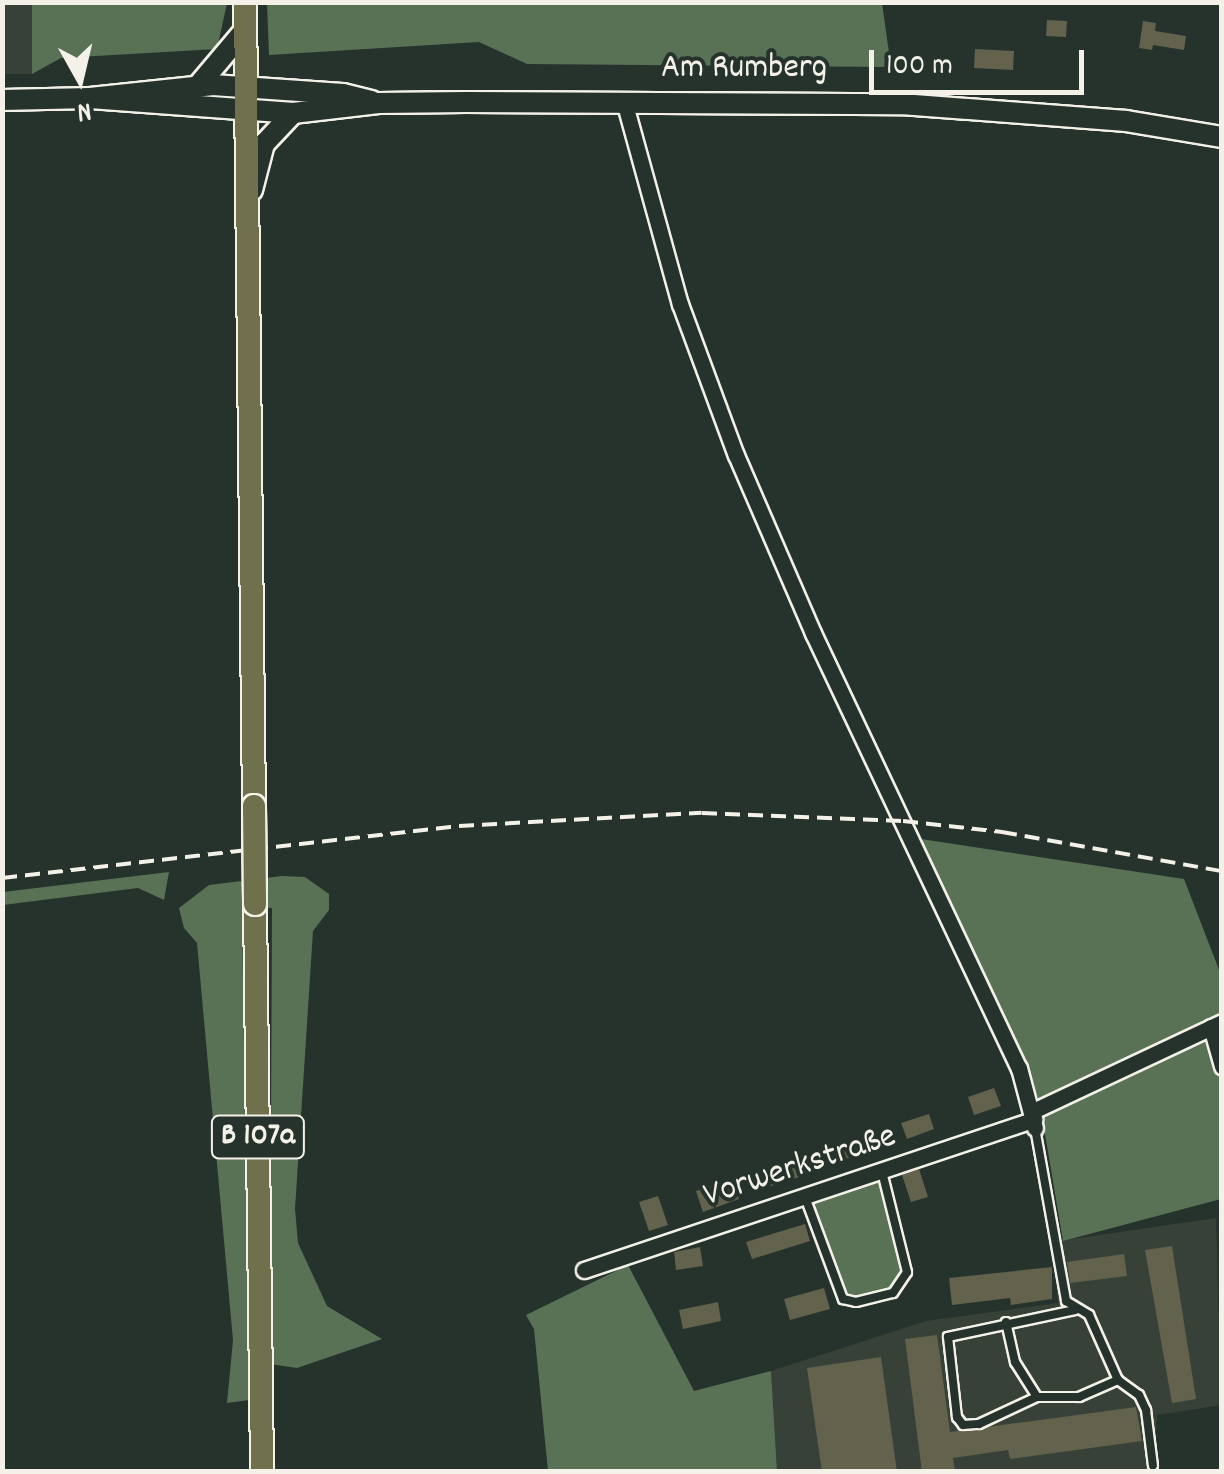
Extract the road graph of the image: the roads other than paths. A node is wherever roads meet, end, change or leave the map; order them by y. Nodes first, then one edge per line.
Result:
1 (245, 2) edge
2 (245, 30) junction
3 (196, 86) junction
4 (90, 98) junction
5 (8, 100) edge
6 (246, 100) junction
7 (624, 101) junction
8 (378, 103) junction
9 (293, 113) junction
10 (1222, 137) edge
11 (248, 206) junction
12 (1216, 1024) edge
13 (1222, 1066) edge
14 (1034, 1120) junction
15 (882, 1172) junction
16 (805, 1196) junction
17 (584, 1270) dead end
18 (1075, 1310) junction
19 (1006, 1322) junction
20 (1118, 1380) junction
21 (1037, 1396) junction
22 (1153, 1466) dead end
23 (262, 1472) edge

1 - 2 main road, B 107a
2 - 3 main road
2 - 6 main road, B 107a
3 - 4 main road
3 - 6 main road
4 - 5 main road
4 - 6 main road
6 - 8 main road
6 - 9 main road
6 - 11 main road, B 107a
7 - 8 main road, Am Rumberg
7 - 10 main road, Am Rumberg
7 - 14 street
8 - 9 main road
9 - 11 main road
11 - 23 main road, B 107a, bridge
12 - 13 street
12 - 14 street, Vorwerkstraße
14 - 15 street, Vorwerkstraße
14 - 18 lane
15 - 16 street, Vorwerkstraße
15 - 16 lane
16 - 17 street, Vorwerkstraße
18 - 19 lane
18 - 20 lane
19 - 21 lane
19 - 21 lane
20 - 21 lane
20 - 22 lane

